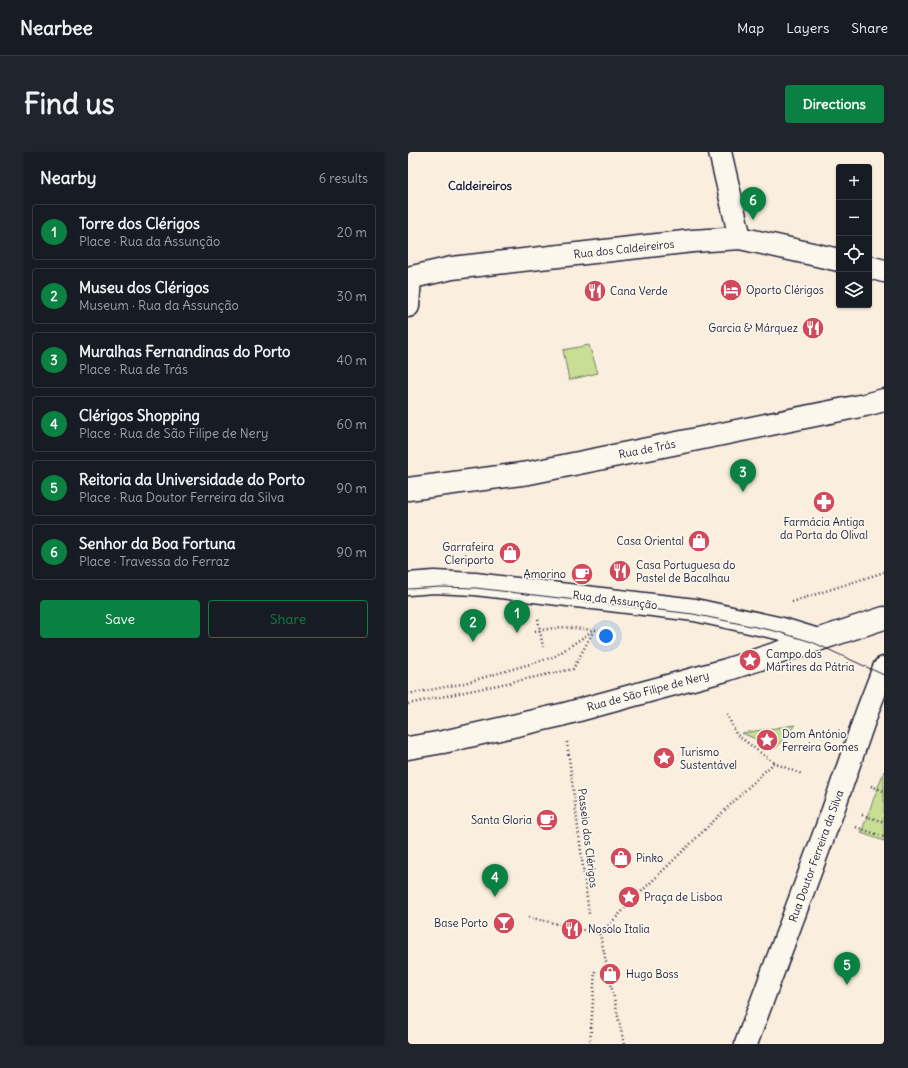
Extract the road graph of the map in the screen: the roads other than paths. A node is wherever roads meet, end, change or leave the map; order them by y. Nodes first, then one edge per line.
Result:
1 (720, 152) edge
2 (740, 238) junction
3 (836, 259) edge
4 (872, 268) edge
5 (884, 271) edge
6 (409, 278) edge
7 (408, 306) edge
8 (884, 400) edge
9 (408, 490) edge
10 (408, 584) edge
11 (884, 618) edge
12 (818, 640) junction
13 (884, 668) edge
14 (408, 748) edge
15 (746, 1044) edge

1 - 2 street
2 - 3 street, Rua dos Caldeireiros
2 - 6 street, Rua dos Caldeireiros
4 - 5 street
6 - 7 street
8 - 9 street, Rua de Trás
10 - 12 street, Rua da Assunção
11 - 12 street, Rua de São Filipe de Nery
12 - 14 street, Rua de São Filipe de Nery
13 - 15 street, Rua Doutor Ferreira da Silva

